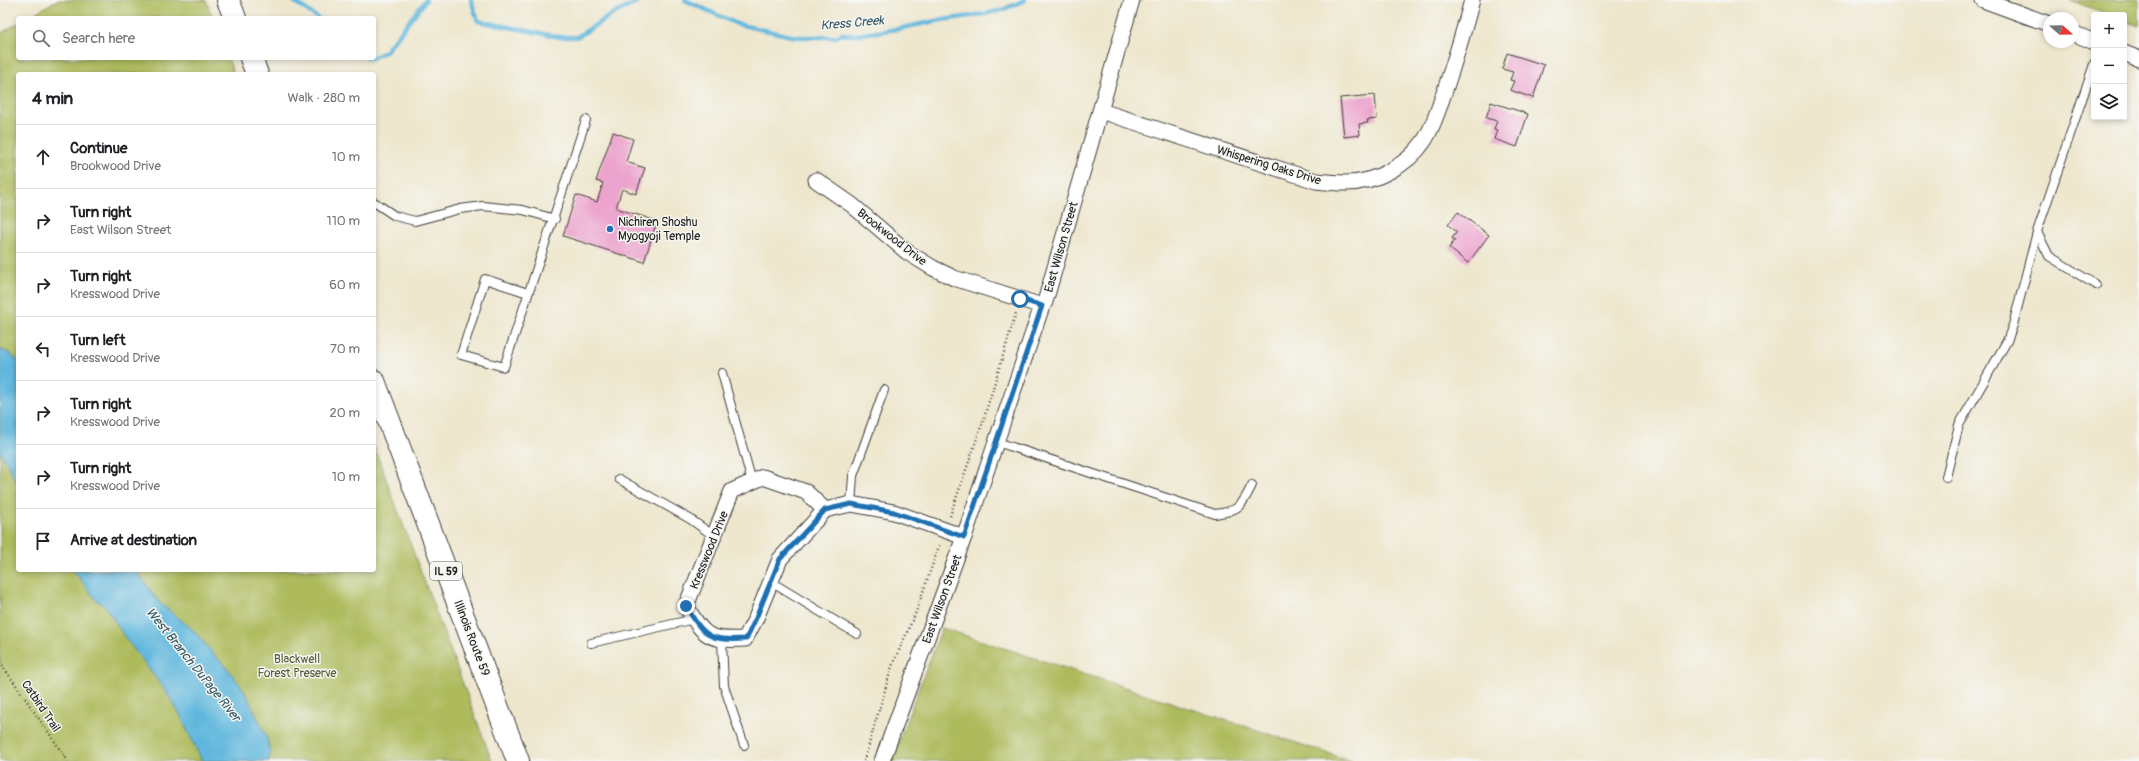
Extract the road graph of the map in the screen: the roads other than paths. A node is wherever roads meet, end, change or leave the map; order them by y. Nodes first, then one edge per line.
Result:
1 (1132, 0) edge
2 (1472, 0) edge
3 (1983, 0) edge
4 (2043, 22) edge
5 (2079, 36) edge
6 (2091, 41) edge
7 (2127, 54) edge
8 (2139, 59) edge
9 (252, 60) edge
10 (256, 72) edge
11 (2091, 73) edge
12 (1101, 111) junction
13 (586, 120) dead end
14 (816, 180) dead end
15 (376, 203) edge
16 (555, 219) junction
17 (2037, 232) junction
18 (2096, 285) dead end
19 (528, 293) junction
20 (1042, 306) junction
21 (722, 374) dead end
22 (376, 386) edge
23 (884, 390) dead end
24 (997, 442) junction
25 (1946, 477) dead end
26 (619, 479) dead end
27 (752, 482) junction
28 (1252, 485) dead end
29 (851, 504) junction
30 (825, 510) junction
31 (714, 536) junction
32 (964, 537) junction
33 (771, 582) junction
34 (694, 619) junction
35 (857, 634) dead end
36 (722, 640) junction
37 (591, 644) dead end
38 (744, 745) dead end
39 (518, 761) edge
40 (882, 761) edge

1 - 12 street, East Wilson Street
2 - 12 street, Whispering Oaks Drive
3 - 4 street
5 - 6 street
7 - 8 street
9 - 10 main road
11 - 17 lane
12 - 20 street, East Wilson Street
13 - 16 lane
14 - 20 street, Brookwood Drive
15 - 16 lane
16 - 19 lane
17 - 18 lane
17 - 25 lane
19 - 19 lane
20 - 24 street, East Wilson Street
21 - 27 lane
22 - 39 main road, Illinois Route 59 / IL 59
23 - 29 lane
24 - 28 lane
24 - 32 street, East Wilson Street
26 - 31 lane
27 - 30 street, Kresswood Drive
27 - 31 street, Kresswood Drive
29 - 30 street
29 - 32 street
30 - 33 street, Kresswood Drive
31 - 34 street, Kresswood Drive
32 - 40 street, East Wilson Street
33 - 35 lane
33 - 36 street, Kresswood Drive
34 - 36 street, Kresswood Drive
34 - 37 lane
36 - 38 lane

